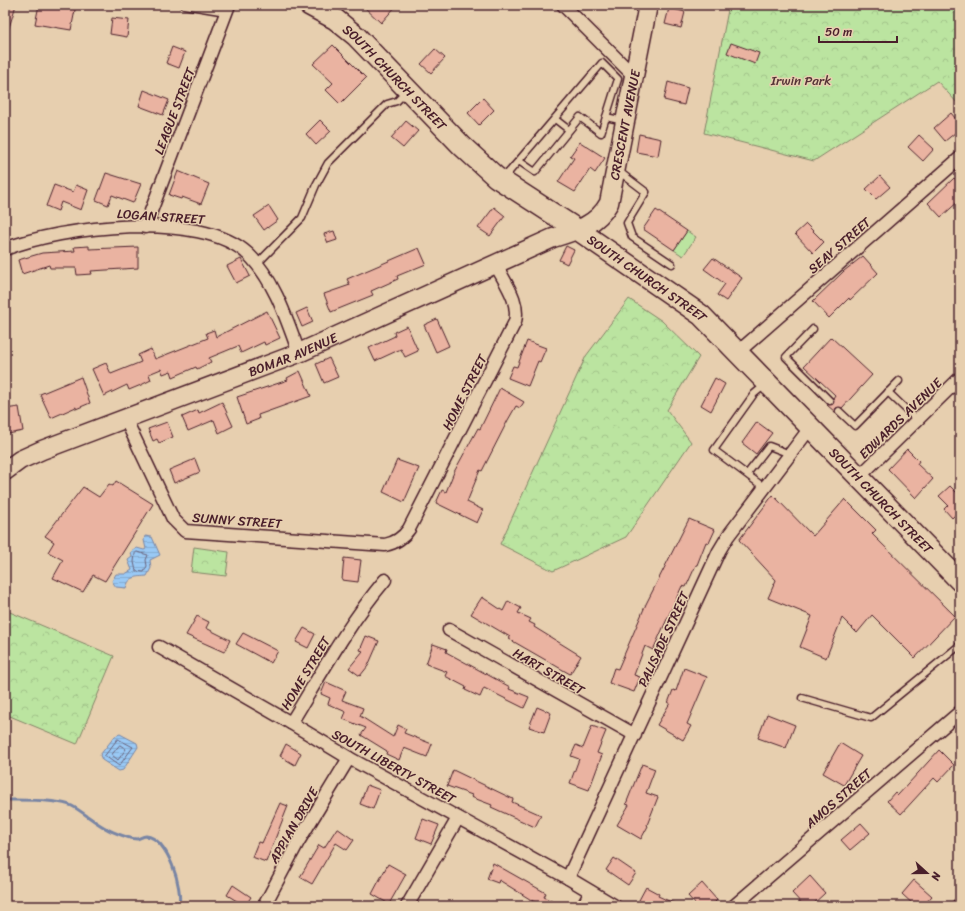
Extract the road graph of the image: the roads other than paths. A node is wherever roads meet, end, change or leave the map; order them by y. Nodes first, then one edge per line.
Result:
1 (184, 5) edge
2 (309, 5) edge
3 (563, 5) edge
4 (648, 5) edge
5 (228, 9) edge
6 (633, 76) junction
7 (407, 90) junction
8 (606, 117) junction
9 (555, 119) junction
10 (625, 121) junction
11 (569, 130) junction
12 (960, 158) edge
13 (519, 161) junction
14 (616, 169) junction
15 (502, 181) junction
16 (145, 227) junction
17 (578, 230) junction
18 (5, 249) edge
19 (257, 264) junction
20 (672, 264) dead end
21 (496, 266) junction
22 (812, 329) dead end
23 (299, 353) junction
24 (737, 353) junction
25 (960, 378) edge
26 (899, 381) dead end
27 (766, 384) junction
28 (888, 392) junction
29 (830, 401) dead end
30 (840, 411) dead end
31 (125, 418) junction
32 (917, 420) junction
33 (810, 428) junction
34 (790, 454) junction
35 (5, 471) edge
36 (747, 474) junction
37 (859, 477) junction
38 (765, 488) junction
39 (409, 529) joint
40 (385, 580) dead end
41 (960, 580) edge
42 (449, 630) dead end
43 (960, 645) edge
44 (159, 647) dead end
45 (802, 698) dead end
46 (960, 712) edge
47 (291, 722) junction
48 (635, 735) junction
49 (349, 758) junction
50 (458, 818) junction
51 (568, 878) junction
52 (591, 892) junction
53 (960, 904) edge
54 (264, 906) edge
55 (407, 906) edge
56 (583, 906) edge
57 (616, 906) edge
58 (734, 906) edge
59 (958, 906) edge

1 - 5 lane
2 - 7 main road, SOUTH CHURCH STREET
3 - 6 street
4 - 6 street, CRESCENT AVENUE
5 - 16 street, LEAGUE STREET
6 - 10 street, CRESCENT AVENUE
7 - 15 main road, SOUTH CHURCH STREET
7 - 19 lane
8 - 9 lane
8 - 10 lane
8 - 11 lane
9 - 11 lane
9 - 13 lane
10 - 14 street, CRESCENT AVENUE
11 - 13 lane
12 - 24 street, SEAY STREET
13 - 15 lane
14 - 17 street, CRESCENT AVENUE
14 - 20 lane
15 - 17 main road, SOUTH CHURCH STREET
16 - 18 street, LOGAN STREET
16 - 19 street, LOGAN STREET
17 - 21 street, BOMAR AVENUE
17 - 24 main road, SOUTH CHURCH STREET
19 - 23 street, LOGAN STREET
21 - 23 street, BOMAR AVENUE
21 - 39 street, HOME STREET
22 - 29 lane
23 - 31 street, BOMAR AVENUE
24 - 27 main road, SOUTH CHURCH STREET
25 - 32 street, EDWARDS AVENUE
26 - 28 lane
27 - 33 main road, SOUTH CHURCH STREET
27 - 36 lane
28 - 30 lane
28 - 32 lane
31 - 35 street, BOMAR AVENUE
31 - 39 street, SUNNY STREET
32 - 37 street, EDWARDS AVENUE
33 - 34 street, PALISADE STREET
33 - 37 main road, SOUTH CHURCH STREET
34 - 36 lane
34 - 38 street, PALISADE STREET
36 - 38 lane
37 - 41 main road, SOUTH CHURCH STREET
38 - 48 street, PALISADE STREET
40 - 47 street, HOME STREET
42 - 48 street, HART STREET
43 - 45 lane
44 - 47 street, SOUTH LIBERTY STREET
46 - 58 street, AMOS STREET
47 - 49 street, SOUTH LIBERTY STREET
48 - 51 street, PALISADE STREET
49 - 50 street, SOUTH LIBERTY STREET
49 - 54 street, APPIAN DRIVE
50 - 51 street, SOUTH LIBERTY STREET
50 - 55 street
51 - 52 street, SOUTH LIBERTY STREET
52 - 56 street
52 - 57 street, SOUTH LIBERTY STREET
53 - 59 street

